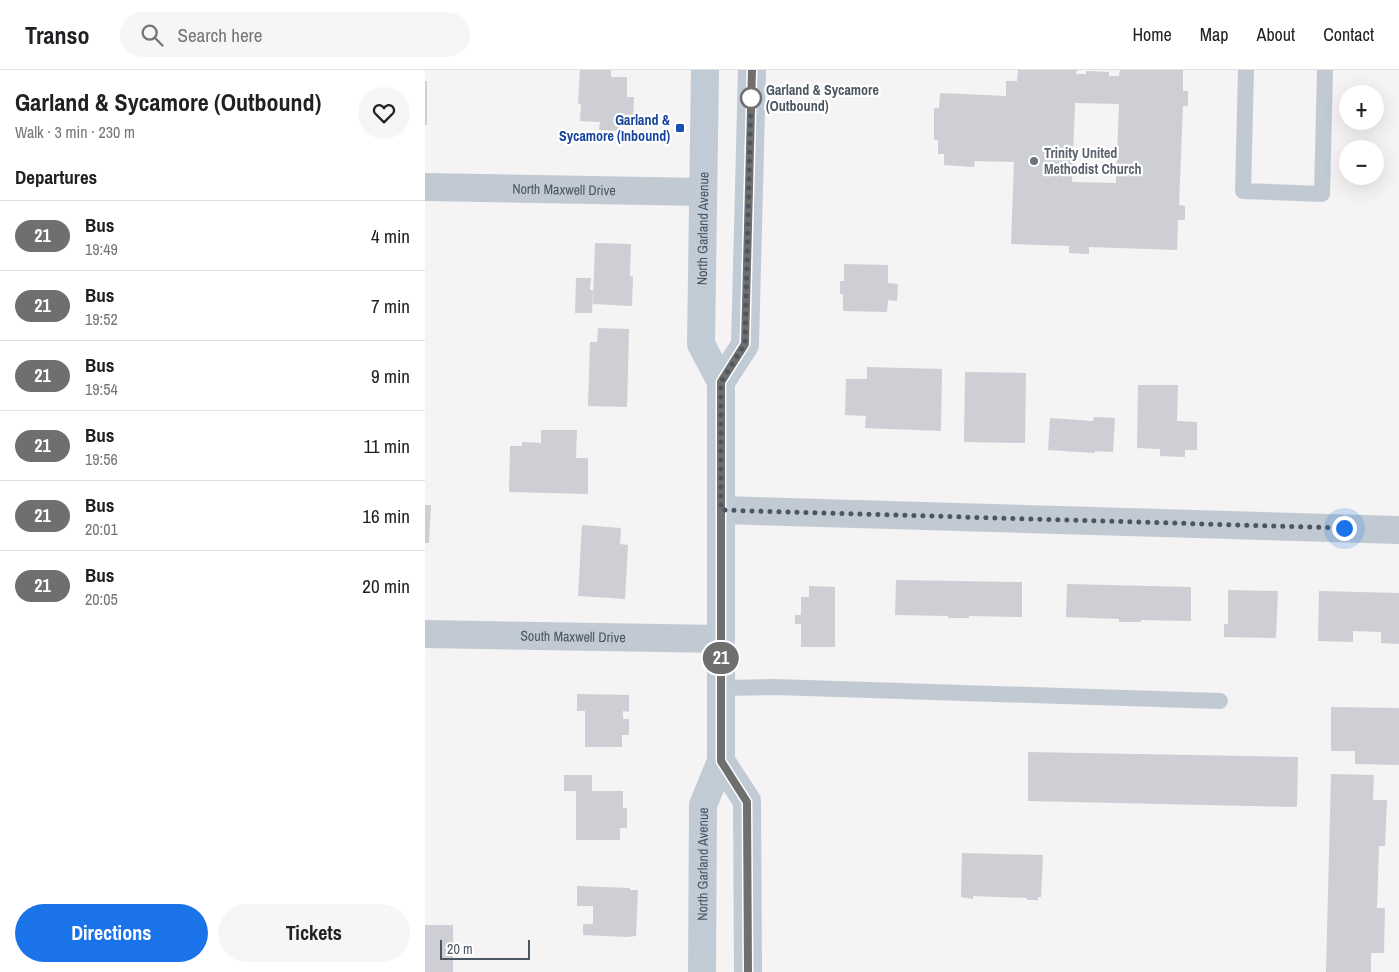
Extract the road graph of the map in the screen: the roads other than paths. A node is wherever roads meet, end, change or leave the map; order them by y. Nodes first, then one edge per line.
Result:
1 (705, 70) edge
2 (752, 70) edge
3 (1246, 70) edge
4 (1325, 70) edge
5 (425, 187) edge
6 (703, 192) junction
7 (721, 382) junction
8 (721, 510) junction
9 (1399, 530) edge
10 (425, 634) edge
11 (721, 639) junction
12 (721, 688) junction
13 (1219, 701) dead end
14 (721, 761) junction
15 (702, 972) edge
16 (748, 972) edge

1 - 6 main road, North Garland Avenue
2 - 7 main road
3 - 4 lane
5 - 6 street, North Maxwell Drive
6 - 7 main road, North Garland Avenue
7 - 8 main road, North Garland Avenue
8 - 9 street
8 - 11 main road, North Garland Avenue
10 - 11 street, South Maxwell Drive
11 - 12 main road, North Garland Avenue
12 - 13 lane
12 - 14 main road, North Garland Avenue
14 - 15 main road, North Garland Avenue
14 - 16 main road

